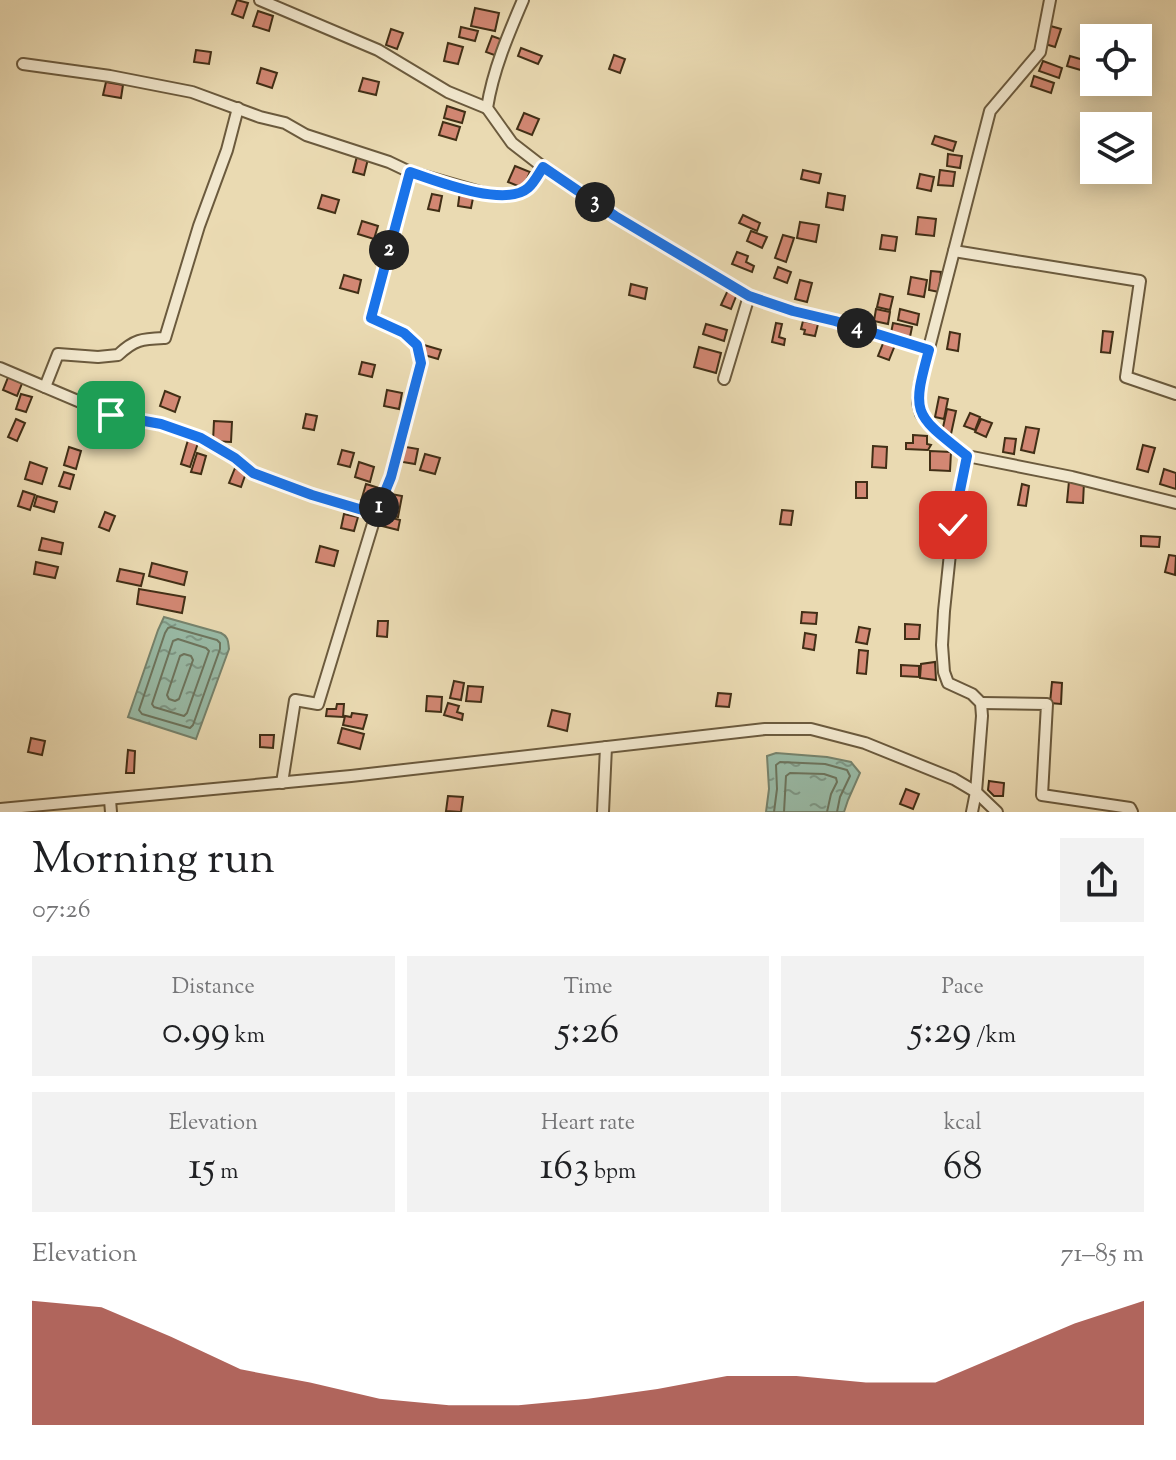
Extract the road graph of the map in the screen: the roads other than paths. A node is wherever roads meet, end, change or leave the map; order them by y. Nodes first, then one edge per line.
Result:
1 (260, 0) edge
2 (523, 0) edge
3 (1050, 0) edge
4 (274, 3) edge
5 (23, 64) dead end
6 (238, 108) junction
7 (487, 108) junction
8 (543, 167) junction
9 (410, 172) junction
10 (954, 251) junction
11 (749, 296) junction
12 (929, 350) junction
13 (0, 368) edge
14 (724, 379) dead end
15 (45, 387) junction
16 (1176, 394) edge
17 (967, 456) junction
18 (1176, 503) edge
19 (376, 514) junction
20 (981, 703) junction
21 (606, 747) junction
22 (282, 783) junction
23 (976, 792) junction
24 (110, 800) junction
25 (0, 809) edge
26 (111, 812) edge
27 (603, 812) edge
28 (972, 812) edge
29 (997, 812) edge
30 (1132, 812) edge

1 - 4 street
2 - 7 street
3 - 10 street
4 - 7 street
5 - 6 street
6 - 9 street
6 - 15 street
7 - 8 street
8 - 9 street
8 - 11 street
9 - 19 street
10 - 12 street
10 - 16 street
11 - 12 street
11 - 14 street
12 - 17 street
13 - 15 street
15 - 19 street
17 - 18 street
17 - 20 street
19 - 22 street
20 - 23 street
20 - 30 street
21 - 22 street
21 - 23 street
21 - 27 street
22 - 24 street
23 - 28 street
23 - 29 street
24 - 25 street
24 - 26 street

